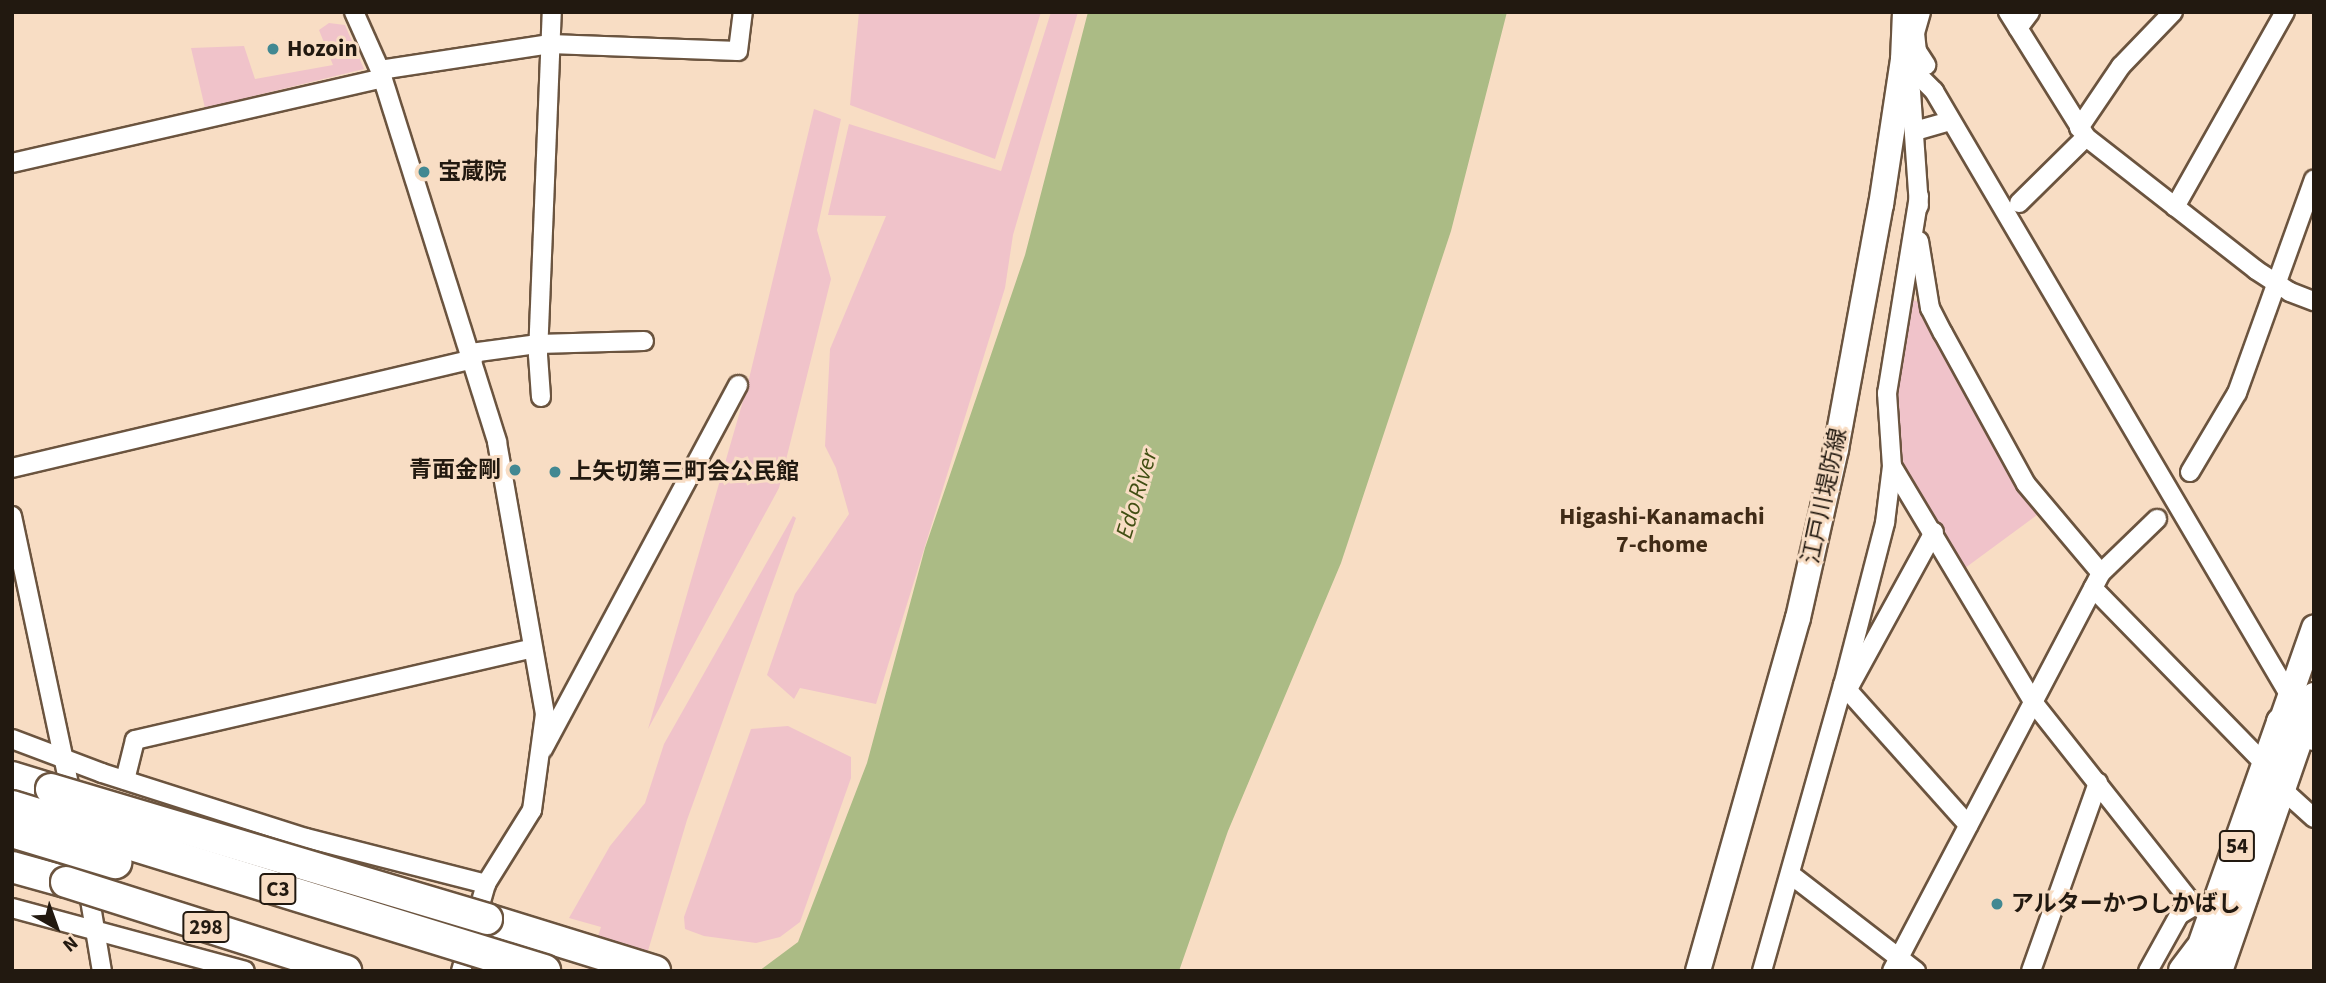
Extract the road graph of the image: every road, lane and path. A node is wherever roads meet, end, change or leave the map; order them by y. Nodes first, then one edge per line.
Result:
1 (354, 12) edge
2 (552, 12) edge
3 (743, 12) edge
4 (1905, 12) edge
5 (1921, 12) edge
6 (2030, 12) edge
7 (2173, 12) edge
8 (2285, 12) edge
9 (2013, 20) edge
10 (550, 44) junction
11 (1915, 62) junction
12 (381, 74) junction
13 (1951, 121) junction
14 (1914, 131) junction
15 (2082, 132) junction
16 (12, 163) edge
17 (2314, 179) edge
18 (1919, 196) junction
19 (2019, 203) dead end
20 (2175, 207) junction
21 (2276, 284) junction
22 (2314, 300) edge
23 (644, 341) dead end
24 (538, 344) junction
25 (472, 356) junction
26 (738, 385) dead end
27 (541, 397) dead end
28 (1892, 466) junction
29 (12, 468) edge
30 (2190, 472) dead end
31 (12, 516) edge
32 (2157, 519) dead end
33 (1934, 533) junction
34 (2097, 581) junction
35 (2314, 628) edge
36 (533, 648) junction
37 (1845, 688) junction
38 (2033, 702) junction
39 (2300, 716) edge
40 (12, 739) edge
41 (542, 751) junction
42 (66, 758) junction
43 (2266, 765) junction
44 (12, 777) edge
45 (125, 780) junction
46 (2098, 783) junction
47 (2283, 789) junction
48 (12, 807) edge
49 (2314, 818) edge
50 (1968, 825) junction
51 (12, 831) edge
52 (12, 867) edge
53 (1790, 874) junction
54 (486, 884) junction
55 (12, 901) edge
56 (12, 908) edge
57 (2204, 910) junction
58 (66, 921) junction
59 (96, 928) junction
60 (1895, 963) edge
61 (2199, 965) edge
62 (102, 971) edge
63 (245, 971) edge
64 (346, 971) edge
65 (461, 971) edge
66 (479, 971) edge
67 (544, 971) edge
68 (655, 971) edge
69 (1698, 971) edge
70 (1762, 971) edge
71 (1916, 971) edge
72 (2031, 971) edge
73 (2148, 971) edge

1 - 12 street
2 - 10 street
3 - 10 street
4 - 11 main road, 江戸川堤防線
5 - 11 street
6 - 9 street
7 - 15 street
8 - 20 street
9 - 15 street
10 - 12 street
10 - 24 street
11 - 13 street
11 - 14 street
11 - 69 main road, 江戸川堤防線
12 - 16 street
12 - 25 street
13 - 14 street
13 - 39 street
14 - 18 street
15 - 19 street
15 - 20 street
17 - 21 street
18 - 28 street
18 - 34 street
20 - 21 street
21 - 22 street
21 - 30 street
23 - 24 street
24 - 25 street
24 - 27 street
25 - 29 street
25 - 36 street
26 - 41 street
28 - 33 street
28 - 37 street
31 - 42 street
32 - 34 street
33 - 37 street
33 - 38 street
34 - 38 street
34 - 43 street
35 - 39 main road
36 - 41 street
36 - 45 street
37 - 50 street
37 - 53 street
38 - 46 street
38 - 50 street
39 - 43 main road, 54
39 - 47 main road, 54
40 - 42 street
41 - 54 street
42 - 45 street
42 - 59 street
43 - 57 main road, 54
44 - 68 highway, bridge
45 - 54 street
46 - 57 street
46 - 72 street
47 - 49 street
47 - 61 main road, 54
48 - 67 highway, C3, bridge
50 - 60 street
51 - 66 highway, C3, bridge
52 - 64 highway, 298, bridge
53 - 60 street
53 - 70 street
54 - 65 street
55 - 58 street
56 - 58 street
57 - 61 main road, 54
57 - 73 street
58 - 59 street
59 - 62 street
59 - 63 street
60 - 71 street

